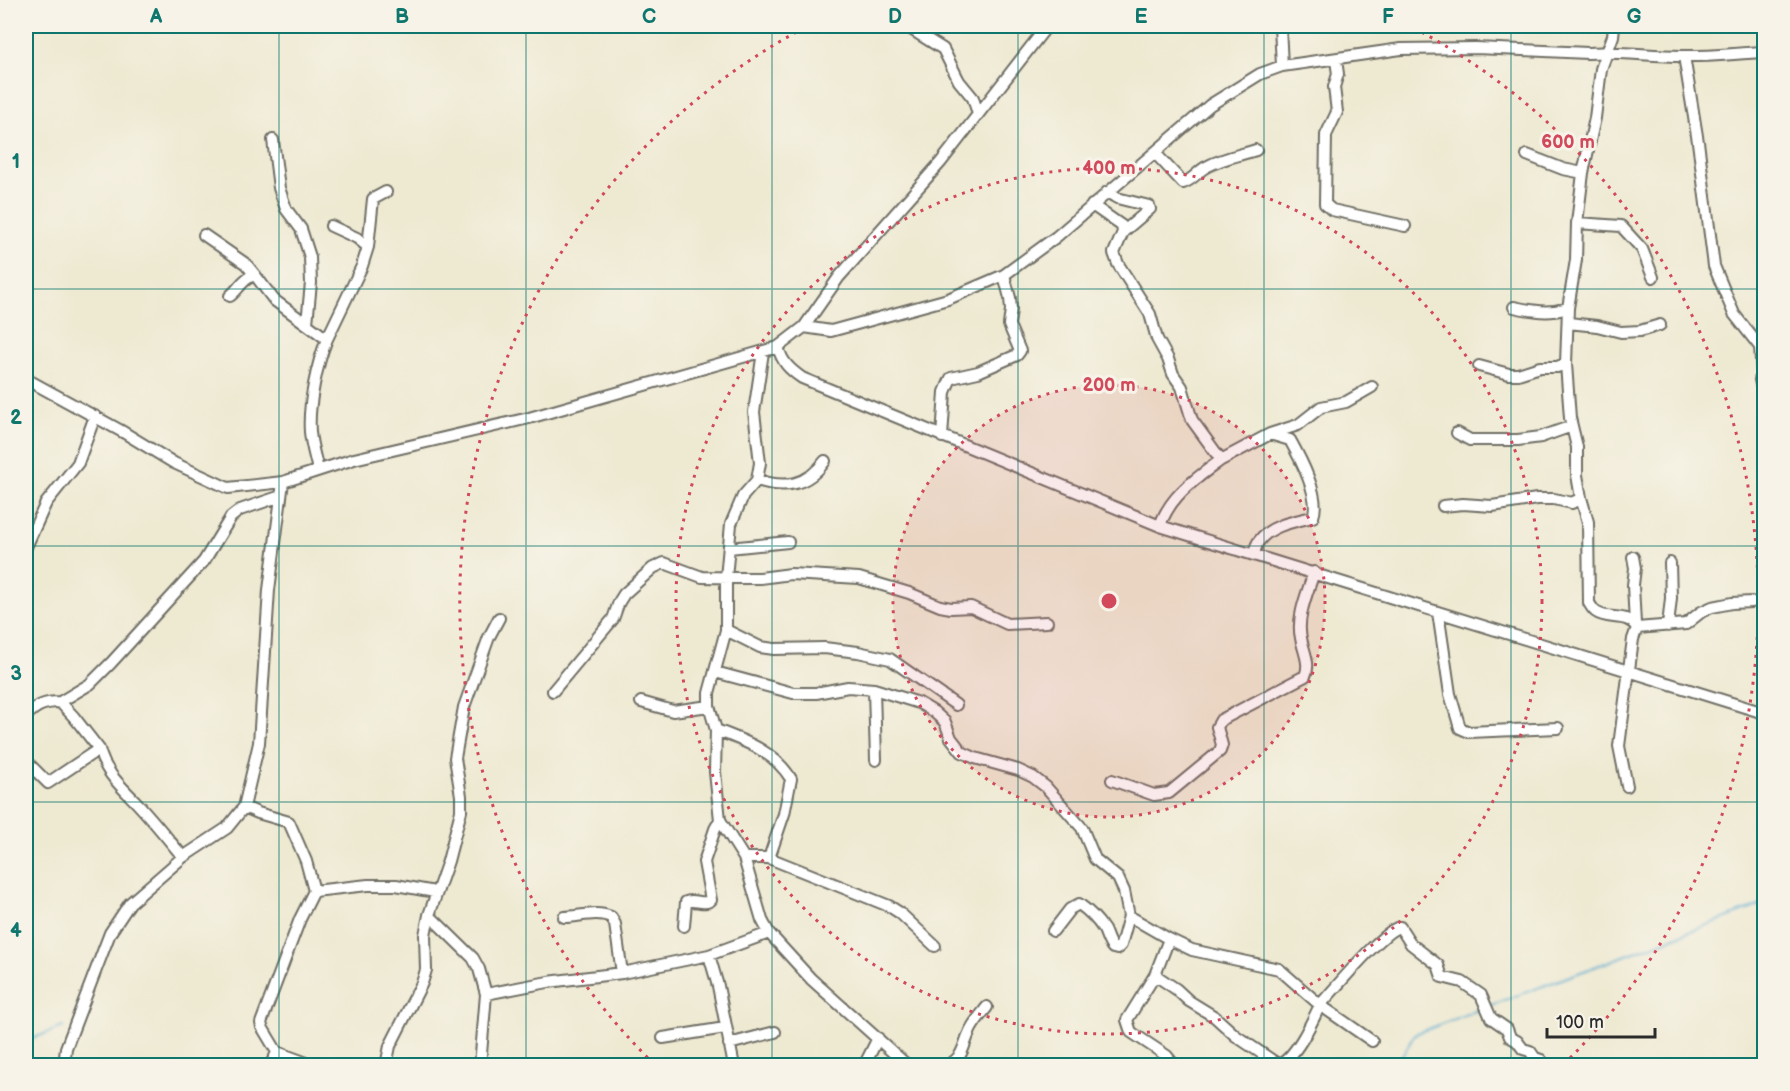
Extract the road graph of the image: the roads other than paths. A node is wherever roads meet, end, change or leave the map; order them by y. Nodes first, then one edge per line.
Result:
1 (906, 26) edge
2 (1047, 26) edge
3 (1280, 26) edge
4 (1614, 26) edge
5 (1608, 51) junction
6 (1764, 52) edge
7 (1684, 56) junction
8 (1336, 60) junction
9 (1282, 66) junction
10 (978, 114) junction
11 (273, 140) dead end
12 (1256, 150) dead end
13 (1155, 153) junction
14 (1527, 155) dead end
15 (1583, 173) junction
16 (386, 192) dead end
17 (1107, 192) junction
18 (1092, 205) junction
19 (1577, 223) junction
20 (331, 226) dead end
21 (1405, 226) dead end
22 (1123, 232) junction
23 (204, 235) dead end
24 (368, 247) junction
25 (255, 275) junction
26 (1004, 275) junction
27 (1653, 277) dead end
28 (230, 296) dead end
29 (1514, 307) dead end
30 (1568, 308) junction
31 (307, 323) junction
32 (1568, 323) junction
33 (1660, 326) dead end
34 (804, 327) junction
35 (327, 339) junction
36 (778, 347) junction
37 (763, 352) junction
38 (1566, 364) junction
39 (1479, 366) dead end
40 (1763, 373) edge
41 (26, 379) edge
42 (1372, 387) dead end
43 (1764, 397) edge
44 (95, 417) junction
45 (1572, 426) junction
46 (1270, 434) junction
47 (1457, 434) dead end
48 (942, 437) junction
49 (1221, 460) junction
50 (825, 461) dead end
51 (318, 470) junction
52 (757, 480) junction
53 (283, 482) junction
54 (281, 496) junction
55 (1581, 498) junction
56 (1443, 506) dead end
57 (1160, 526) junction
58 (788, 542) dead end
59 (26, 547) edge
60 (729, 548) junction
61 (1254, 555) junction
62 (1633, 557) dead end
63 (1670, 563) dead end
64 (1314, 572) junction
65 (726, 578) junction
66 (1752, 602) dead end
67 (1438, 612) junction
68 (499, 618) dead end
69 (1047, 622) dead end
70 (1636, 626) junction
71 (1668, 626) junction
72 (726, 630) junction
73 (715, 672) junction
74 (1630, 673) junction
75 (874, 689) junction
76 (553, 691) dead end
77 (60, 702) junction
78 (641, 702) dead end
79 (956, 705) dead end
80 (709, 706) junction
81 (1764, 713) edge
82 (26, 716) edge
83 (1558, 728) dead end
84 (716, 730) junction
85 (99, 749) junction
86 (876, 760) dead end
87 (26, 761) edge
88 (1112, 780) dead end
89 (1627, 786) dead end
90 (244, 807) junction
91 (720, 820) junction
92 (183, 857) junction
93 (744, 858) junction
94 (769, 858) junction
95 (314, 891) junction
96 (435, 892) junction
97 (429, 915) junction
98 (1129, 916) junction
99 (564, 917) dead end
100 (684, 926) dead end
101 (1053, 931) dead end
102 (769, 933) junction
103 (1169, 939) junction
104 (935, 946) dead end
105 (709, 955) junction
106 (622, 973) junction
107 (1155, 975) junction
108 (486, 994) junction
109 (1320, 1005) junction
110 (987, 1007) dead end
111 (725, 1028) junction
112 (775, 1032) dead end
113 (663, 1038) dead end
114 (879, 1038) junction
115 (1372, 1041) dead end
116 (729, 1044) junction
117 (278, 1052) junction
118 (64, 1065) edge
119 (271, 1065) edge
120 (315, 1065) edge
121 (386, 1065) edge
122 (480, 1065) edge
123 (734, 1065) edge
124 (864, 1065) edge
125 (908, 1065) edge
126 (947, 1065) edge
127 (1175, 1065) edge
128 (1546, 1065) edge

1 - 10 street
2 - 10 street
3 - 9 street
4 - 5 street
5 - 7 street
5 - 8 street
5 - 15 street
6 - 7 street
7 - 40 street
8 - 9 street
8 - 21 street
9 - 13 street
10 - 34 street
11 - 31 street
12 - 13 street
13 - 17 street
14 - 15 street
15 - 19 street
16 - 24 street
17 - 18 street
17 - 22 street
18 - 22 street
18 - 26 street
19 - 27 street
19 - 30 street
20 - 24 street
22 - 49 street
23 - 25 street
24 - 35 street
25 - 28 street
25 - 31 street
26 - 34 street
26 - 48 street
29 - 30 street
30 - 32 street
31 - 35 street
32 - 33 street
32 - 38 street
34 - 36 street
35 - 51 street
36 - 37 street
36 - 48 street
37 - 51 street
37 - 52 street
38 - 39 street
38 - 45 street
40 - 43 street
41 - 44 street
42 - 46 street
44 - 53 street
44 - 59 street
45 - 47 street
45 - 55 street
46 - 49 street
46 - 61 street
48 - 57 street
49 - 57 street
50 - 52 street
51 - 53 street
52 - 60 street
53 - 54 street
54 - 77 street
54 - 90 street
55 - 56 street
55 - 70 street
57 - 61 street
58 - 60 street
60 - 65 street
61 - 64 street
62 - 70 street
63 - 71 street
64 - 67 street
64 - 88 street
65 - 69 street
65 - 72 street
65 - 76 street
66 - 71 street
67 - 74 street
67 - 83 street
68 - 96 street
70 - 71 street
70 - 74 street
72 - 73 street
72 - 79 street
73 - 75 street
73 - 80 street
74 - 81 street
74 - 89 street
75 - 86 street
75 - 98 street
77 - 82 street
77 - 85 street
78 - 80 street
80 - 84 street
84 - 91 street
84 - 94 street
85 - 87 street
85 - 92 street
90 - 92 street
90 - 95 street
91 - 93 street
91 - 100 street
92 - 118 street
93 - 94 street
93 - 102 street
94 - 104 street
95 - 96 street
95 - 117 street
96 - 97 street
97 - 108 street
97 - 121 street
98 - 101 street
98 - 103 street
99 - 106 street
102 - 105 street
102 - 114 street
103 - 107 street
103 - 109 street
105 - 106 street
105 - 111 street
106 - 108 street
107 - 109 street
107 - 127 street
108 - 122 street
109 - 115 street
109 - 128 street
110 - 126 street
111 - 113 street
111 - 116 street
112 - 116 street
114 - 124 street
114 - 125 street
116 - 123 street
117 - 119 street
117 - 120 street

